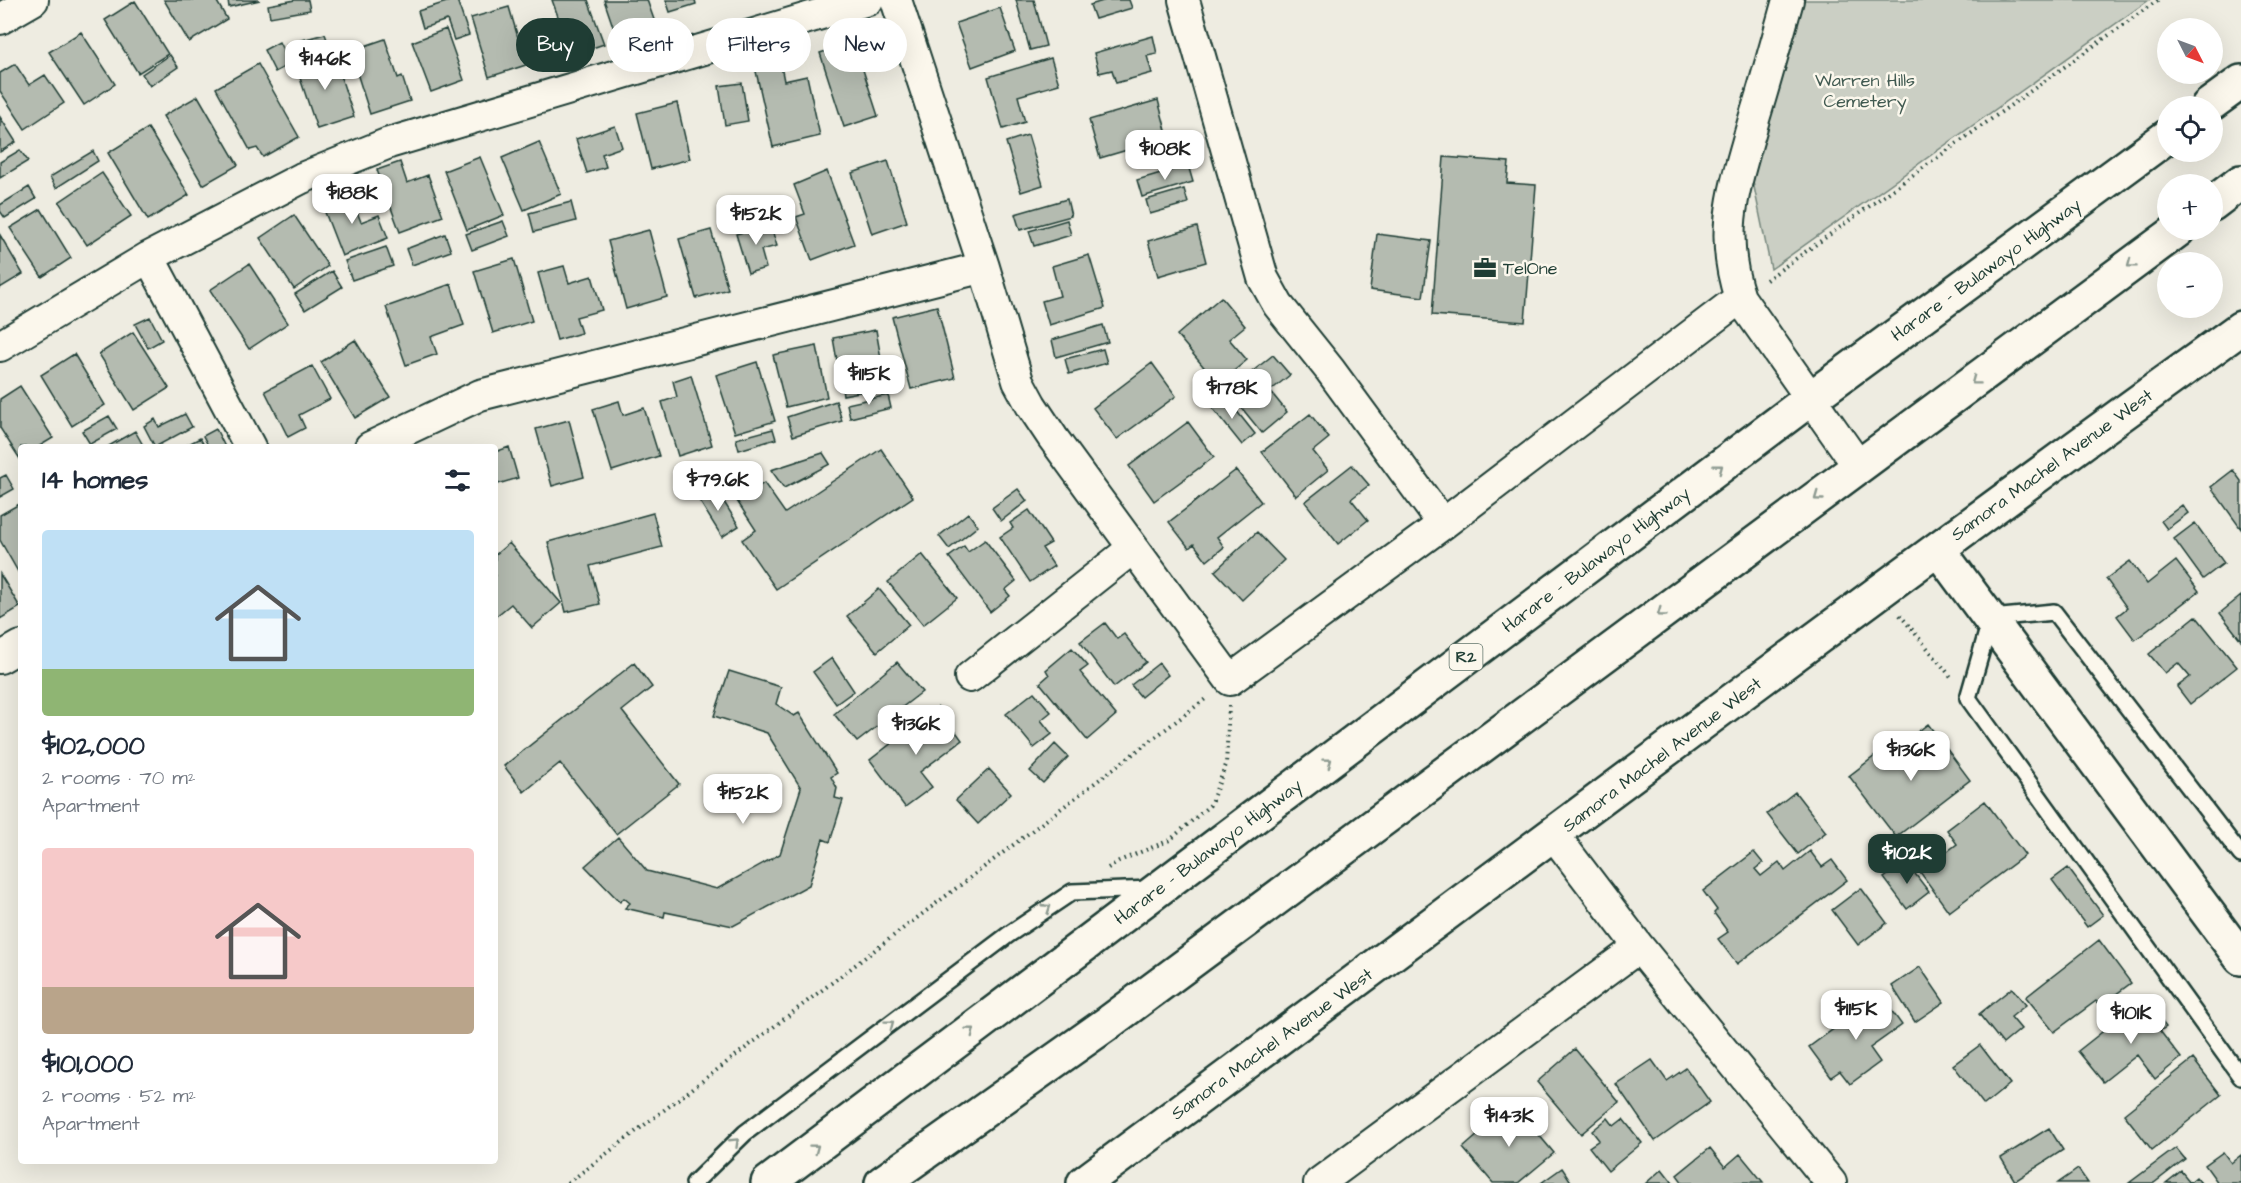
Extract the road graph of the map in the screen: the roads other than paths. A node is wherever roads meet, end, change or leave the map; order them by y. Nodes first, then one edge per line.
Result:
1 (33, 0) edge
2 (868, 0) edge
3 (896, 0) edge
4 (1185, 0) edge
5 (1788, 0) edge
6 (0, 19) edge
7 (2241, 82) edge
8 (2222, 96) edge
9 (2157, 144) edge
10 (2241, 182) edge
11 (2223, 196) edge
12 (2165, 240) edge
13 (149, 257) junction
14 (984, 267) junction
15 (1740, 298) junction
16 (2241, 328) edge
17 (0, 346) edge
18 (1811, 398) junction
19 (248, 444) edge
20 (376, 444) edge
21 (1859, 467) junction
22 (1443, 524) junction
23 (1133, 548) junction
24 (1938, 549) junction
25 (1991, 618) junction
26 (18, 648) edge
27 (0, 658) edge
28 (970, 677) dead end
29 (1554, 835) junction
30 (2241, 855) edge
31 (1159, 889) junction
32 (1639, 947) junction
33 (2241, 958) edge
34 (2241, 1077) edge
35 (694, 1183) edge
36 (768, 1183) edge
37 (882, 1183) edge
38 (1084, 1183) edge
39 (1319, 1183) edge
40 (1831, 1183) edge

1 - 6 street
2 - 13 street
3 - 14 street
4 - 22 street
5 - 15 street
7 - 8 main road
9 - 18 main road, Harare - Bulawayo Highway / R2
10 - 11 main road
12 -> 21 main road
13 - 17 street
13 - 19 street
14 - 20 street
14 - 23 street
15 - 18 street
15 - 22 street
16 - 24 main road, Samora Machel Avenue West
18 - 21 street
31 -> 18 main road, Harare - Bulawayo Highway / R2
21 -> 37 main road
22 - 23 street
23 - 28 street
24 - 25 main road
24 - 29 main road, Samora Machel Avenue West
25 - 30 lane
25 - 33 main road
25 - 34 lane
26 - 27 street
29 - 32 street
29 - 38 main road, Samora Machel Avenue West
35 -> 31 lane
36 -> 31 main road, Harare - Bulawayo Highway / R2
32 - 39 street
32 - 40 street

